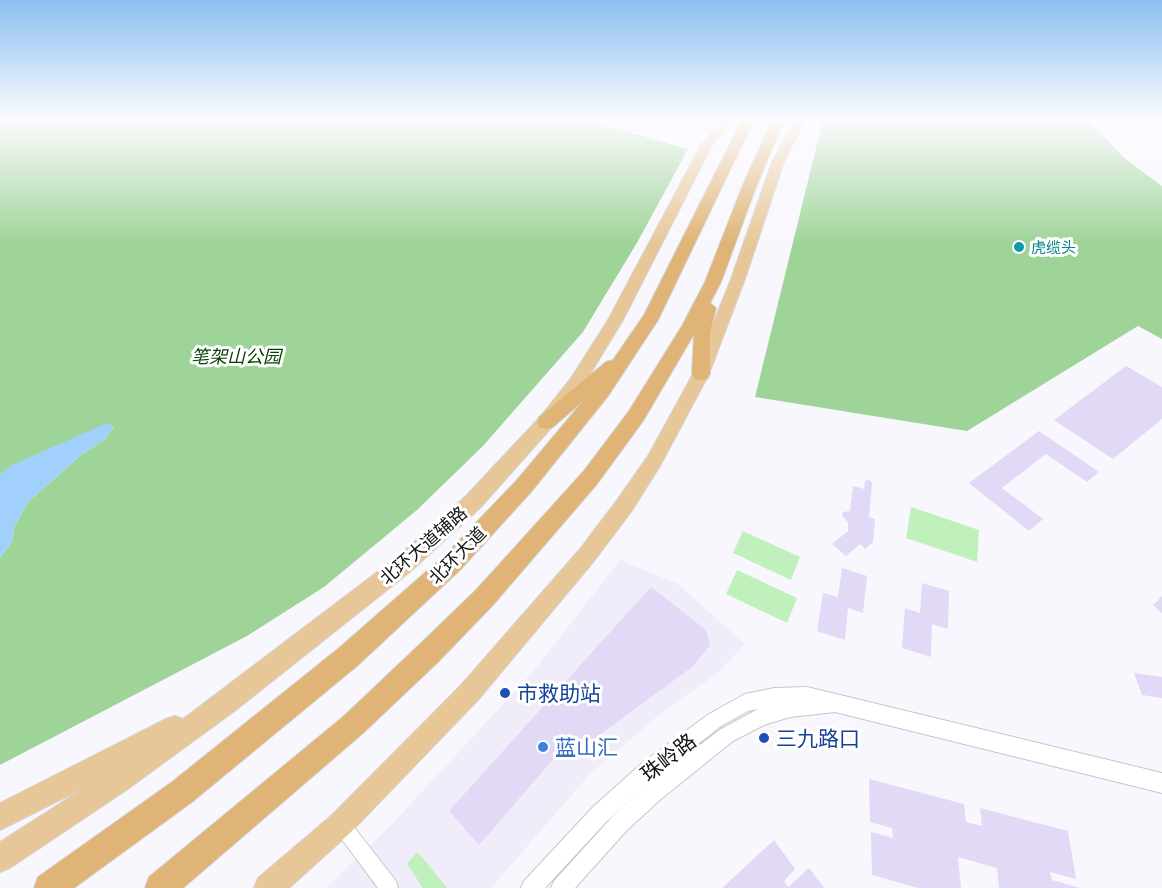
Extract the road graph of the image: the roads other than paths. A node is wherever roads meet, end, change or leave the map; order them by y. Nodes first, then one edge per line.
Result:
1 (698, 161) edge
2 (723, 161) edge
3 (760, 161) edge
4 (778, 161) edge
5 (714, 282) junction
6 (629, 353) junction
7 (700, 374) junction
8 (546, 422) junction
9 (228, 702) junction
10 (840, 704) junction
11 (1162, 783) edge
12 (0, 817) edge
13 (341, 824) junction
14 (0, 858) edge
15 (49, 888) edge
16 (160, 888) edge
17 (268, 888) edge
18 (389, 888) edge
19 (531, 888) edge
20 (561, 888) edge

1 - 8 main road, 北环大道辅路
2 - 6 highway, 北环大道
3 - 5 highway
4 - 7 main road
5 - 7 highway
5 - 16 highway
6 - 8 highway
6 - 15 highway, 北环大道
7 - 13 main road
8 - 9 main road, 北环大道辅路
9 - 12 main road
9 - 14 main road, 北环大道辅路
10 - 11 street, 珠岭路
10 - 19 street, 珠岭路
10 - 20 street, 珠岭路
13 - 17 main road
13 - 18 street

